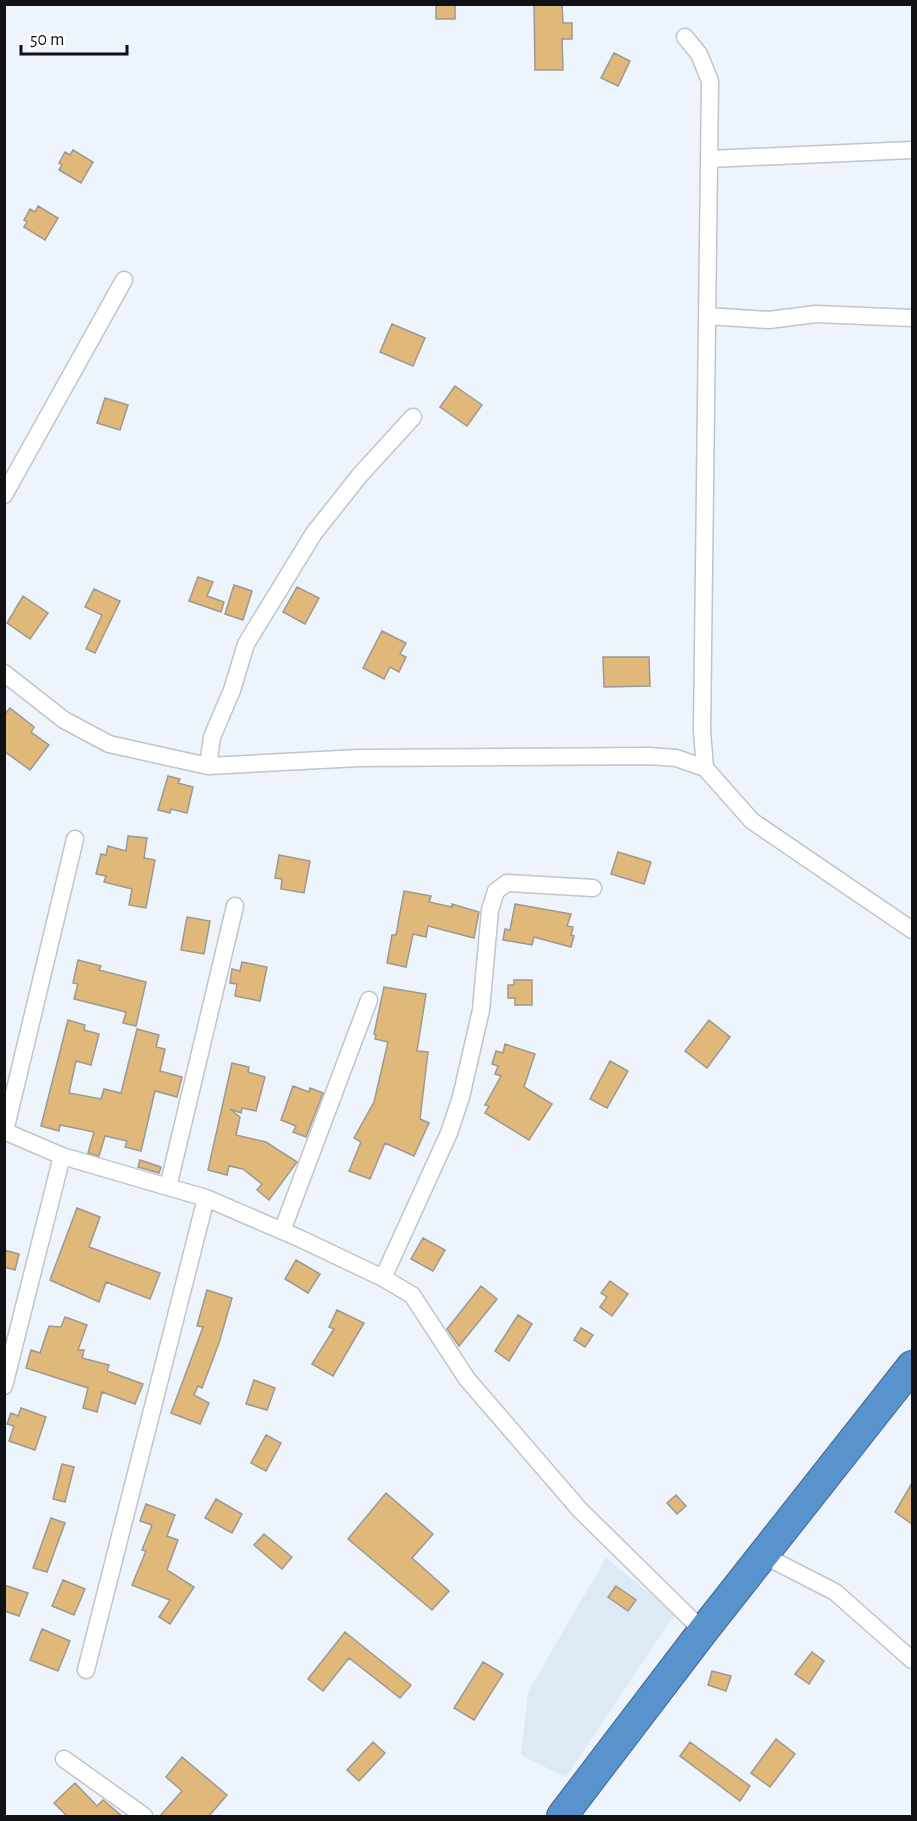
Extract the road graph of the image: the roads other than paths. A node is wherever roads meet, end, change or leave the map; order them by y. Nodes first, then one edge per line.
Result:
1 (685, 37) dead end
2 (912, 150) edge
3 (709, 159) junction
4 (124, 280) dead end
5 (707, 316) junction
6 (912, 318) edge
7 (413, 417) dead end
8 (4, 495) edge
9 (4, 674) edge
10 (208, 766) junction
11 (705, 768) junction
12 (75, 839) dead end
13 (593, 888) dead end
14 (235, 906) dead end
15 (912, 930) edge
16 (369, 1000) dead end
17 (5, 1131) edge
18 (62, 1156) junction
19 (168, 1187) junction
20 (206, 1198) junction
21 (282, 1231) junction
22 (383, 1278) junction
23 (912, 1366) edge
24 (4, 1386) edge
25 (763, 1555) junction
26 (703, 1631) junction
27 (912, 1660) edge
28 (86, 1670) dead end
29 (64, 1759) dead end
30 (144, 1816) edge
31 (562, 1816) edge

1 - 3 street
2 - 3 street
3 - 5 street
4 - 8 street
5 - 6 street
5 - 11 street
7 - 10 street
9 - 10 street
10 - 11 street
11 - 15 street
12 - 17 street
13 - 22 street
14 - 19 street
16 - 21 street
17 - 18 street
18 - 19 street
18 - 24 street
19 - 20 street
20 - 21 street
20 - 28 street
21 - 22 street
22 - 26 street
23 - 25 highway
25 - 26 highway
25 - 27 street
26 - 31 highway
29 - 30 street

